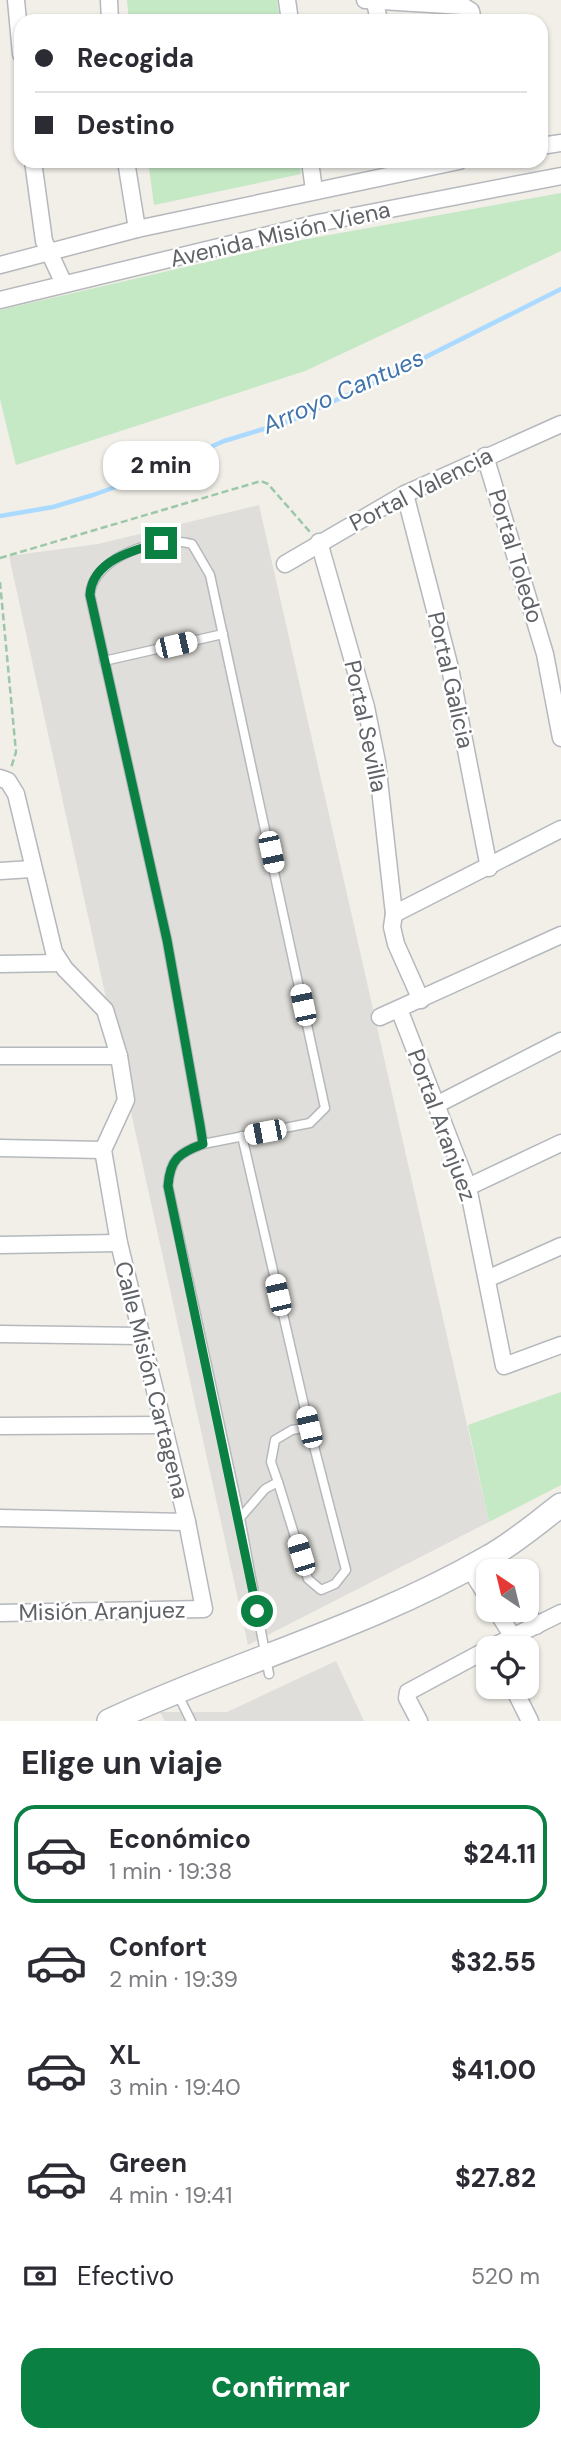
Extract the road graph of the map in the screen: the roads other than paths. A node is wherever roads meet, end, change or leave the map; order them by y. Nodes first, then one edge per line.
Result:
1 (370, 1) edge
2 (472, 14) edge
3 (34, 168) edge
4 (128, 168) edge
5 (311, 168) edge
6 (400, 168) edge
7 (561, 176) edge
8 (314, 190) junction
9 (137, 229) junction
10 (47, 253) junction
11 (0, 265) edge
12 (64, 284) junction
13 (0, 300) edge
14 (561, 424) edge
15 (485, 456) junction
16 (405, 494) junction
17 (319, 542) junction
18 (285, 564) dead end
19 (223, 634) junction
20 (104, 661) junction
21 (561, 738) edge
22 (4, 780) edge
23 (561, 830) edge
24 (489, 868) junction
25 (32, 869) junction
26 (0, 870) edge
27 (394, 914) junction
28 (561, 935) edge
29 (61, 963) junction
30 (0, 964) edge
31 (421, 1000) junction
32 (399, 1009) junction
33 (380, 1017) dead end
34 (561, 1041) edge
35 (0, 1056) edge
36 (119, 1056) junction
37 (438, 1104) junction
38 (242, 1136) junction
39 (561, 1143) edge
40 (203, 1144) junction
41 (0, 1148) edge
42 (103, 1150) junction
43 (468, 1187) junction
44 (119, 1243) junction
45 (0, 1245) edge
46 (561, 1246) edge
47 (486, 1279) junction
48 (0, 1334) edge
49 (139, 1336) junction
50 (561, 1345) edge
51 (162, 1425) junction
52 (0, 1426) edge
53 (309, 1427) junction
54 (278, 1482) junction
55 (561, 1506) edge
56 (0, 1518) edge
57 (240, 1518) junction
58 (561, 1519) edge
59 (187, 1522) junction
60 (496, 1559) edge
61 (499, 1559) edge
62 (476, 1573) edge
63 (204, 1609) joint
64 (0, 1613) edge
65 (561, 1613) edge
66 (534, 1622) edge
67 (536, 1626) junction
68 (515, 1636) edge
69 (476, 1656) edge
70 (267, 1666) junction
71 (519, 1699) edge
72 (187, 1712) edge
73 (109, 1721) edge
74 (137, 1721) edge
75 (419, 1721) edge
76 (530, 1721) edge

1 - 2 street
3 - 10 street
4 - 9 street
5 - 8 street
6 - 8 street, Avenida Misión Viena
7 - 12 street, Avenida Misión Viena
8 - 9 street, Avenida Misión Viena
9 - 10 street, Avenida Misión Viena
10 - 11 street, Avenida Misión Viena
10 - 12 street
12 - 13 street, Avenida Misión Viena
14 - 15 street, Portal Valencia
15 - 16 street, Portal Valencia
15 - 21 street, Portal Toledo
16 - 17 street, Portal Valencia
16 - 24 street, Portal Galicia
17 - 18 street, Portal Valencia
17 - 27 street, Portal Sevilla
19 - 20 lane
19 - 20 lane
19 - 38 lane
20 - 40 lane
22 - 25 street
23 - 24 street
24 - 27 street
25 - 26 street
25 - 29 street
27 - 31 street, Portal Sevilla
28 - 31 street
29 - 30 street
29 - 36 street
31 - 32 street
32 - 33 street
32 - 37 street, Portal Aranjuez
34 - 37 street
35 - 36 street
36 - 42 street
37 - 43 street, Portal Aranjuez
38 - 40 lane
38 - 53 lane
39 - 43 street
40 - 57 lane
41 - 42 street
42 - 44 street, Calle Misión Cartagena
43 - 47 street, Portal Aranjuez
44 - 45 street
44 - 49 street, Calle Misión Cartagena
46 - 47 street
47 - 50 street, Portal Aranjuez
48 - 49 street
49 - 51 street, Calle Misión Cartagena
51 - 52 street
51 - 59 street, Calle Misión Cartagena
53 - 54 lane
53 - 54 lane
54 - 57 lane
55 - 60 main road
56 - 59 street
57 - 70 lane
58 - 61 main road
59 - 63 street, Calle Misión Cartagena
62 - 70 main road
63 - 64 street, Misión Aranjuez
65 - 67 street
66 - 67 street
67 - 68 street
69 - 75 street
70 - 72 main road
70 - 73 main road
71 - 76 street
72 - 74 main road

